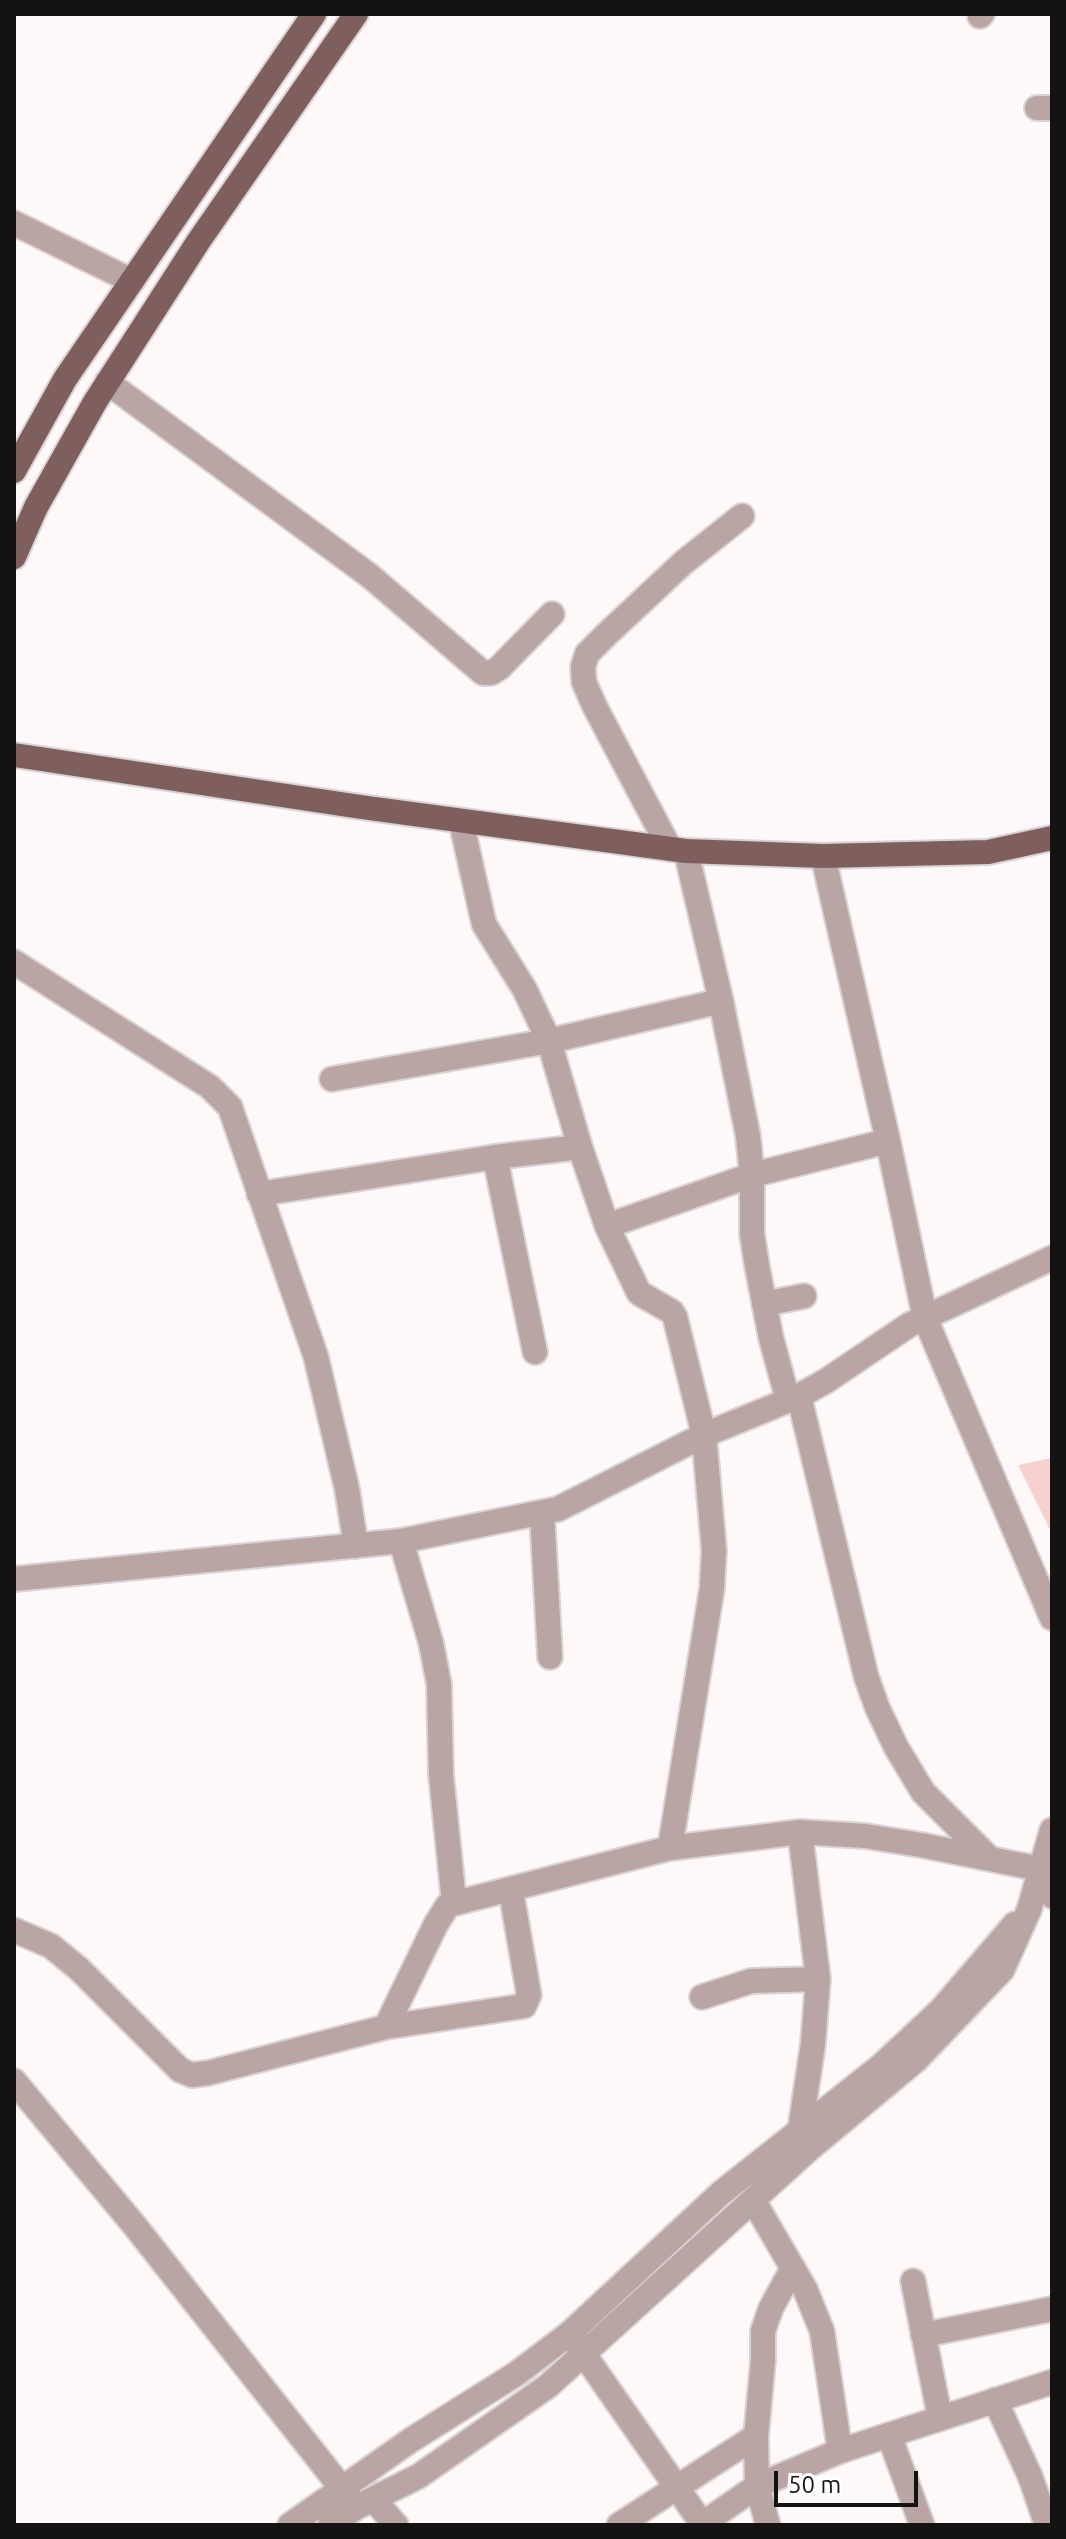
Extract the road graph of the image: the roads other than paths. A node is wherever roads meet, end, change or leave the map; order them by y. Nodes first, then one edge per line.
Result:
1 (314, 14) edge
2 (356, 14) edge
3 (14, 223) edge
4 (132, 281) junction
5 (107, 382) junction
6 (14, 471) edge
7 (742, 516) dead end
8 (14, 557) edge
9 (552, 614) dead end
10 (14, 755) edge
11 (461, 821) junction
12 (1052, 838) edge
13 (678, 850) junction
14 (823, 856) junction
15 (14, 962) edge
16 (721, 1001) junction
17 (549, 1041) junction
18 (332, 1079) dead end
19 (888, 1141) junction
20 (580, 1147) junction
21 (495, 1157) junction
22 (752, 1175) junction
23 (259, 1194) junction
24 (607, 1226) junction
25 (1052, 1258) edge
26 (804, 1296) dead end
27 (764, 1304) junction
28 (925, 1318) junction
29 (535, 1352) dead end
30 (793, 1398) junction
31 (704, 1435) junction
32 (542, 1513) junction
33 (401, 1541) junction
34 (356, 1546) junction
35 (14, 1579) edge
36 (1052, 1618) edge
37 (550, 1657) dead end
38 (1052, 1830) edge
39 (800, 1832) junction
40 (670, 1848) junction
41 (990, 1859) junction
42 (1040, 1869) junction
43 (511, 1891) junction
44 (1052, 1896) edge
45 (454, 1902) junction
46 (14, 1930) edge
47 (818, 1979) junction
48 (702, 1997) dead end
49 (386, 2027) junction
50 (14, 2081) edge
51 (804, 2140) junction
52 (753, 2200) junction
53 (793, 2268) junction
54 (913, 2281) dead end
55 (1052, 2309) edge
56 (569, 2334) junction
57 (923, 2335) junction
58 (584, 2355) junction
59 (1052, 2382) edge
60 (995, 2400) junction
61 (940, 2418) junction
62 (889, 2435) junction
63 (756, 2436) junction
64 (840, 2451) junction
65 (676, 2486) junction
66 (757, 2486) junction
67 (357, 2498) junction
68 (290, 2525) edge
69 (330, 2525) edge
70 (396, 2525) edge
71 (619, 2525) edge
72 (702, 2525) edge
73 (768, 2525) edge
74 (922, 2525) edge
75 (1047, 2525) edge

1 - 4 main road
2 - 5 main road
3 - 4 street
4 - 6 main road
5 - 8 main road
5 - 9 street
7 - 13 street
10 - 11 main road
11 - 13 main road
11 - 17 street
12 - 14 main road
13 - 14 main road
13 - 16 street
14 - 19 street
15 - 23 street
16 - 17 street
16 - 22 street
17 - 18 street
17 - 20 street
19 - 22 street
19 - 28 street
20 - 21 street
20 - 24 street
21 - 23 street
21 - 29 street
22 - 24 street
22 - 27 street
23 - 34 street
24 - 31 street
25 - 28 street
26 - 27 street
27 - 30 street
28 - 30 street
28 - 36 street
30 - 31 street
30 - 41 street
31 - 32 street
31 - 40 street
32 - 33 street
32 - 37 street
33 - 34 street
33 - 45 street
34 - 35 street
38 - 42 street
39 - 40 street
39 - 41 street
39 - 47 street
40 - 43 street
41 - 42 street
42 - 44 street
42 - 51 street
43 - 45 street
43 - 49 street
45 - 49 street
46 - 49 street
47 - 48 street
47 - 51 street
50 - 67 street
51 - 52 street
51 - 56 street
52 - 53 street
52 - 58 street
53 - 63 street
53 - 64 street
54 - 57 street
55 - 57 street
56 - 58 street
56 - 67 street
57 - 61 street
58 - 65 street
58 - 67 street
59 - 60 street
60 - 61 street
60 - 75 street
61 - 62 street
62 - 64 street
62 - 74 street
63 - 65 street
63 - 66 street
64 - 66 street
65 - 71 street
65 - 72 street
66 - 72 street
66 - 73 street
67 - 68 street
67 - 69 street
67 - 70 street

